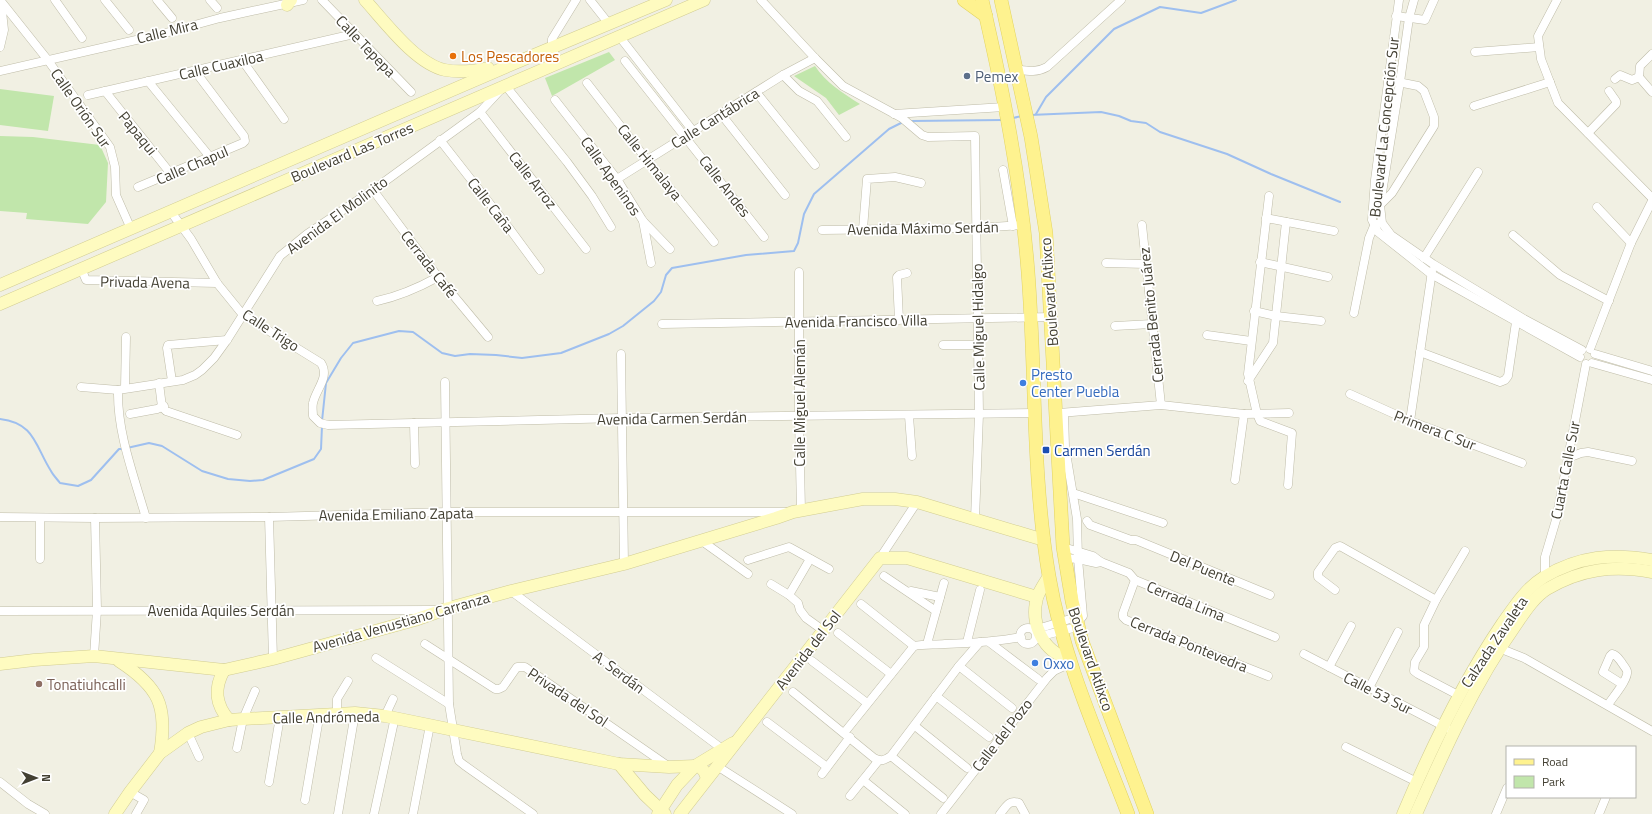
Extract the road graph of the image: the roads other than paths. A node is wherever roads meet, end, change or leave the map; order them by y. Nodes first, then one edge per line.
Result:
1 (56, 0) edge
2 (105, 0) edge
3 (158, 0) edge
4 (210, 0) edge
5 (303, 0) edge
6 (322, 0) edge
7 (365, 0) edge
8 (576, 0) edge
9 (590, 0) edge
10 (666, 0) edge
11 (704, 0) edge
12 (761, 0) edge
13 (964, 0) edge
14 (982, 0) edge
15 (1001, 0) edge
16 (1011, 0) edge
17 (1121, 0) edge
18 (1399, 0) edge
19 (1414, 0) edge
20 (1434, 0) edge
21 (1557, 0) edge
22 (0, 1) edge
23 (289, 2) edge
24 (217, 8) dead end
25 (986, 16) junction
26 (1396, 16) junction
27 (1005, 17) junction
28 (172, 18) dead end
29 (1409, 18) junction
30 (609, 24) junction
31 (129, 30) dead end
32 (354, 34) junction
33 (619, 36) junction
34 (82, 38) dead end
35 (0, 47) edge
36 (552, 47) junction
37 (1539, 47) junction
38 (1475, 52) dead end
39 (1652, 54) edge
40 (814, 58) junction
41 (48, 60) junction
42 (242, 60) junction
43 (625, 61) dead end
44 (558, 62) junction
45 (515, 63) junction
46 (1016, 69) junction
47 (195, 71) junction
48 (0, 72) edge
49 (783, 74) junction
50 (1639, 77) junction
51 (1615, 79) dead end
52 (1388, 80) junction
53 (148, 81) junction
54 (587, 82) dead end
55 (1400, 82) junction
56 (1550, 82) junction
57 (505, 86) junction
58 (105, 91) junction
59 (411, 92) dead end
60 (756, 92) junction
61 (1609, 92) dead end
62 (1652, 92) edge
63 (88, 95) dead end
64 (555, 100) dead end
65 (1474, 106) dead end
66 (1005, 109) junction
67 (480, 112) junction
68 (721, 114) junction
69 (893, 114) junction
70 (284, 119) dead end
71 (694, 131) junction
72 (1588, 133) junction
73 (685, 136) junction
74 (846, 137) dead end
75 (440, 140) junction
76 (210, 157) junction
77 (647, 160) junction
78 (815, 165) dead end
79 (1003, 170) dead end
80 (1478, 172) dead end
81 (171, 174) junction
82 (616, 180) junction
83 (920, 183) dead end
84 (138, 187) dead end
85 (373, 190) junction
86 (785, 195) dead end
87 (1269, 196) dead end
88 (1652, 198) edge
89 (1652, 201) edge
90 (1380, 205) junction
91 (1597, 207) dead end
92 (171, 212) junction
93 (1266, 218) junction
94 (643, 221) junction
95 (1286, 222) junction
96 (1382, 223) junction
97 (181, 225) junction
98 (1018, 225) junction
99 (1142, 225) dead end
100 (1374, 226) junction
101 (611, 227) dead end
102 (977, 228) junction
103 (131, 229) junction
104 (863, 229) junction
105 (822, 230) dead end
106 (1334, 231) dead end
107 (1513, 235) dead end
108 (764, 237) dead end
109 (714, 242) dead end
110 (1630, 242) junction
111 (670, 248) dead end
112 (586, 249) dead end
113 (1424, 258) junction
114 (1260, 262) junction
115 (651, 263) dead end
116 (1106, 263) dead end
117 (1146, 264) junction
118 (1433, 264) junction
119 (1281, 265) junction
120 (82, 268) junction
121 (540, 270) dead end
122 (799, 272) dead end
123 (907, 273) dead end
124 (1431, 274) junction
125 (438, 277) junction
126 (1328, 277) dead end
127 (217, 283) junction
128 (0, 285) edge
129 (377, 300) dead end
130 (1609, 301) junction
131 (0, 304) edge
132 (1254, 311) junction
133 (1354, 313) dead end
134 (243, 315) junction
135 (1276, 316) junction
136 (1051, 317) junction
137 (1030, 318) junction
138 (978, 319) junction
139 (899, 320) junction
140 (1321, 321) dead end
141 (799, 322) junction
142 (1520, 322) junction
143 (662, 324) dead end
144 (1152, 324) junction
145 (1115, 326) dead end
146 (1207, 335) dead end
147 (126, 337) dead end
148 (488, 337) dead end
149 (227, 340) junction
150 (1251, 341) junction
151 (943, 345) dead end
152 (978, 345) junction
153 (1420, 352) junction
154 (621, 354) dead end
155 (1587, 356) junction
156 (1650, 373) edge
157 (1248, 381) junction
158 (165, 382) junction
159 (445, 382) dead end
160 (81, 388) dead end
161 (121, 389) junction
162 (1350, 394) dead end
163 (1161, 405) junction
164 (164, 408) junction
165 (1035, 413) junction
166 (1289, 413) dead end
167 (130, 414) dead end
168 (979, 414) junction
169 (1244, 414) junction
170 (1257, 414) junction
171 (313, 416) joint
172 (909, 416) junction
173 (799, 417) junction
174 (622, 418) junction
175 (1060, 421) junction
176 (1410, 421) junction
177 (414, 423) junction
178 (446, 423) junction
179 (237, 435) dead end
180 (912, 456) dead end
181 (1568, 458) junction
182 (1632, 461) dead end
183 (1522, 463) dead end
184 (415, 464) dead end
185 (1235, 480) dead end
186 (1288, 485) dead end
187 (1073, 492) junction
188 (917, 502) junction
189 (623, 511) junction
190 (797, 511) junction
191 (448, 512) junction
192 (0, 517) edge
193 (269, 517) junction
194 (40, 518) junction
195 (95, 518) junction
196 (146, 518) junction
197 (975, 519) junction
198 (1077, 519) junction
199 (1162, 523) dead end
200 (1044, 540) junction
201 (702, 541) junction
202 (1465, 551) dead end
203 (1064, 552) junction
204 (1078, 555) junction
205 (880, 558) junction
206 (40, 559) dead end
207 (810, 559) junction
208 (748, 560) dead end
209 (1652, 560) edge
210 (624, 564) junction
211 (829, 568) dead end
212 (1652, 572) edge
213 (748, 574) dead end
214 (884, 576) dead end
215 (1049, 576) junction
216 (1544, 577) junction
217 (1135, 580) junction
218 (944, 583) dead end
219 (771, 584) dead end
220 (907, 590) junction
221 (980, 590) dead end
222 (1336, 590) dead end
223 (511, 591) junction
224 (789, 595) junction
225 (1270, 595) dead end
226 (940, 597) junction
227 (1037, 597) junction
228 (1436, 600) junction
229 (861, 604) dead end
230 (445, 609) junction
231 (96, 610) junction
232 (272, 610) junction
233 (0, 611) edge
234 (936, 611) junction
235 (1077, 622) junction
236 (1351, 626) dead end
237 (1060, 627) junction
238 (824, 631) junction
239 (1398, 632) dead end
240 (838, 633) dead end
241 (1037, 633) junction
242 (1275, 637) dead end
243 (1021, 638) junction
244 (967, 642) junction
245 (980, 642) junction
246 (989, 642) junction
247 (425, 644) dead end
248 (927, 644) junction
249 (914, 646) junction
250 (1499, 648) junction
251 (1304, 654) dead end
252 (94, 656) junction
253 (376, 658) dead end
254 (273, 659) junction
255 (118, 660) junction
256 (449, 660) junction
257 (812, 661) dead end
258 (1069, 661) junction
259 (0, 664) edge
260 (959, 666) junction
261 (1329, 667) junction
262 (224, 670) junction
263 (891, 674) junction
264 (1268, 676) dead end
265 (1038, 679) dead end
266 (348, 682) dead end
267 (1622, 684) dead end
268 (1369, 688) junction
269 (255, 691) dead end
270 (793, 692) dead end
271 (1458, 695) junction
272 (936, 696) junction
273 (393, 699) dead end
274 (867, 703) junction
275 (449, 704) junction
276 (1608, 704) junction
277 (1012, 708) dead end
278 (355, 713) junction
279 (337, 714) junction
280 (318, 715) junction
281 (280, 716) junction
282 (390, 716) junction
283 (243, 719) junction
284 (229, 720) junction
285 (767, 722) dead end
286 (430, 725) junction
287 (915, 726) junction
288 (1448, 728) junction
289 (452, 730) junction
290 (1652, 730) edge
291 (188, 733) junction
292 (847, 735) junction
293 (989, 737) dead end
294 (1346, 747) dead end
295 (237, 748) dead end
296 (728, 748) junction
297 (160, 754) junction
298 (891, 756) junction
299 (198, 757) dead end
300 (879, 760) junction
301 (618, 764) junction
302 (695, 766) junction
303 (717, 766) junction
304 (669, 767) junction
305 (827, 767) junction
306 (967, 768) dead end
307 (822, 774) dead end
308 (707, 778) junction
309 (863, 780) junction
310 (0, 782) edge
311 (270, 782) dead end
312 (1417, 782) junction
313 (1506, 790) edge
314 (130, 792) junction
315 (850, 796) dead end
316 (943, 798) dead end
317 (1606, 798) edge
318 (305, 800) dead end
319 (33, 812) edge
320 (1412, 812) edge
321 (117, 813) edge
322 (661, 813) edge
323 (45, 814) edge
324 (136, 814) edge
325 (338, 814) edge
326 (374, 814) edge
327 (413, 814) edge
328 (533, 814) edge
329 (680, 814) edge
330 (792, 814) edge
331 (905, 814) edge
332 (941, 814) edge
333 (1000, 814) edge
334 (1025, 814) edge
335 (1128, 814) edge
336 (1146, 814) edge
337 (1496, 814) edge
338 (1600, 814) edge

1 - 34 street
2 - 31 street
3 - 28 street
4 - 24 street
5 - 23 street, Calle Mira
6 - 32 street, Calle Tepepa
7 - 45 main road
8 - 36 street
9 - 30 street
10 - 30 main road, Boulevard Las Torres
11 - 33 main road, Boulevard Las Torres
12 - 40 street
13 - 25 main road
14 - 25 main road, Boulevard Atlixco
15 - 27 main road, Boulevard Atlixco
16 - 27 main road
17 - 46 street
18 - 26 street, Boulevard La Concepción Sur
19 - 29 street, Boulevard La Concepción Sur
20 - 29 street
21 - 37 street
22 - 35 street, Calle Orión Sur
22 - 41 street, Calle Orión Sur
23 - 41 street, Calle Mira
25 - 66 main road, Boulevard Atlixco
26 - 29 street
26 - 52 street, Boulevard La Concepción Sur
27 - 46 main road, Boulevard Atlixco
29 - 55 street, Boulevard La Concepción Sur
30 - 36 main road, Boulevard Las Torres
32 - 42 street, Calle Cuaxiloa
32 - 59 street, Calle Tepepa
33 - 44 main road, Boulevard Las Torres
33 - 71 street
36 - 44 street
36 - 45 main road, Boulevard Las Torres
37 - 38 street
37 - 56 street
39 - 50 street
40 - 49 street, Calle Cantábrica
40 - 69 street
41 - 48 street, Calle Mira
41 - 103 street, Calle Orión Sur
42 - 47 street, Calle Cuaxiloa
42 - 70 street
43 - 73 street, Calle Andes
44 - 57 main road, Boulevard Las Torres
45 - 92 main road, Boulevard Las Torres
46 - 136 main road, Boulevard Atlixco
47 - 53 street, Calle Cuaxiloa
47 - 76 street, Calle Chapul
49 - 60 street, Calle Cantábrica
49 - 74 street
50 - 51 street
50 - 62 street
52 - 55 street
52 - 100 street, Boulevard La Concepción Sur
53 - 58 street, Calle Cuaxiloa
53 - 76 street
54 - 77 street, Calle Himalaya
55 - 90 street, Boulevard La Concepción Sur
55 - 90 street
56 - 65 street
56 - 72 street
57 - 67 street, Avenida El Molinito
57 - 97 main road, Boulevard Las Torres
57 - 101 street
58 - 63 street, Calle Cuaxiloa
58 - 81 street, Papaqui
60 - 68 street, Calle Cantábrica
60 - 78 street
61 - 72 street
64 - 82 street, Calle Apeninos
66 - 69 street
66 - 98 main road, Boulevard Atlixco
67 - 75 street, Avenida El Molinito
67 - 112 street, Calle Arroz
68 - 71 street, Calle Cantábrica
68 - 86 street
69 - 102 street, Calle Miguel Hidalgo
71 - 73 street, Calle Cantábrica
72 - 88 street
73 - 77 street, Calle Cantábrica
73 - 108 street, Calle Andes
75 - 85 street, Avenida El Molinito
75 - 121 street, Calle Caña
76 - 81 street, Calle Chapul
77 - 82 street, Calle Cantábrica
77 - 109 street, Calle Himalaya
79 - 98 street
80 - 113 street
81 - 84 street, Calle Chapul
82 - 94 street, Calle Apeninos
83 - 104 street
85 - 125 street, Cerrada Café
85 - 134 street, Avenida El Molinito
87 - 93 street
89 - 110 street, Cuarta Calle Sur
90 - 96 street, Boulevard La Concepción Sur
91 - 110 street
92 - 97 street, Calle Trigo
92 - 103 main road, Boulevard Las Torres
93 - 95 street
93 - 114 street
94 - 111 street, Calle Apeninos
94 - 115 street
95 - 106 street
95 - 119 street
96 - 100 street
96 - 113 street, Boulevard La Concepción Sur
97 - 120 main road, Boulevard Las Torres
97 - 127 street, Calle Trigo
98 - 102 street, Avenida Máximo Serdán
98 - 137 main road, Boulevard Atlixco
99 - 117 street, Cerrada Benito Juárez
100 - 124 street, Boulevard La Concepción Sur
100 - 133 street
102 - 104 street, Avenida Máximo Serdán
102 - 138 street, Calle Miguel Hidalgo
103 - 128 main road, Boulevard Las Torres
104 - 105 street, Avenida Máximo Serdán
107 - 130 street
110 - 130 street, Cuarta Calle Sur
113 - 118 street, Boulevard La Concepción Sur
114 - 119 street
114 - 132 street
116 - 117 street
117 - 144 street, Cerrada Benito Juárez
118 - 124 street
118 - 142 street, Boulevard La Concepción Sur
119 - 126 street
119 - 135 street
120 - 127 street, Privada Avena
120 - 131 main road, Boulevard Las Torres
122 - 141 street, Calle Miguel Alemán
123 - 139 street
124 - 142 street, Boulevard La Concepción Sur
124 - 153 street
125 - 129 street
125 - 148 street, Cerrada Café
127 - 134 street, Calle Trigo
130 - 155 street, Cuarta Calle Sur
132 - 135 street
132 - 150 street
134 - 149 street, Avenida El Molinito
134 - 171 street, Calle Trigo
135 - 140 street
135 - 157 street
136 - 137 street, Avenida Francisco Villa
136 - 175 main road, Boulevard Atlixco
137 - 138 street, Avenida Francisco Villa
137 - 165 main road, Boulevard Atlixco
138 - 139 street, Avenida Francisco Villa
138 - 152 street, Calle Miguel Hidalgo
139 - 141 street, Avenida Francisco Villa
141 - 143 street, Avenida Francisco Villa
141 - 173 street, Calle Miguel Alemán
142 - 153 street
142 - 155 street, Boulevard La Concepción Sur
144 - 145 street
144 - 163 street, Cerrada Benito Juárez
146 - 150 street
147 - 161 street
149 - 158 street, Avenida El Molinito
149 - 158 street
150 - 157 street
151 - 152 street
152 - 168 street, Calle Miguel Hidalgo
153 - 176 street
154 - 174 street
155 - 156 street, Boulevard La Concepción Sur
155 - 181 street, Cuarta Calle Sur
157 - 170 street
158 - 161 street, Avenida El Molinito
158 - 164 street
159 - 178 street
160 - 161 street, Avenida El Molinito
161 - 196 street
162 - 176 street, Primera C Sur
163 - 169 street
163 - 175 street
164 - 167 street
164 - 179 street
165 - 168 street, Avenida Carmen Serdán
165 - 200 main road, Boulevard Atlixco
166 - 170 street
168 - 172 street, Avenida Carmen Serdán
168 - 197 street, Calle Miguel Hidalgo
169 - 170 street
169 - 185 street
170 - 186 street
171 - 177 street, Avenida Carmen Serdán
172 - 173 street, Avenida Carmen Serdán
172 - 180 street
173 - 174 street, Avenida Carmen Serdán
173 - 190 street, Calle Miguel Alemán
174 - 178 street, Avenida Carmen Serdán
174 - 189 street
175 - 187 street
175 - 203 main road, Boulevard Atlixco
176 - 183 street, Primera C Sur
177 - 178 street, Avenida Carmen Serdán
177 - 184 street
178 - 191 street
181 - 182 street
181 - 216 street, Cuarta Calle Sur
187 - 198 street
187 - 199 street
188 - 190 main road
188 - 197 main road
188 - 205 street, Avenida del Sol
189 - 190 street, Avenida Emiliano Zapata
189 - 191 street, Avenida Emiliano Zapata
189 - 210 street
190 - 201 main road, Avenida Venustiano Carranza
191 - 193 street, Avenida Emiliano Zapata
191 - 230 street
192 - 194 street, Avenida Emiliano Zapata
193 - 196 street, Avenida Emiliano Zapata
193 - 232 street
194 - 195 street, Avenida Emiliano Zapata
194 - 206 street
195 - 196 street, Avenida Emiliano Zapata
195 - 231 street
197 - 200 main road
198 - 204 street
198 - 225 street, Del Puente
200 - 215 main road, Boulevard Atlixco
201 - 210 main road, Avenida Venustiano Carranza
201 - 213 street
202 - 228 street
203 - 204 street, Cerrada Lima
203 - 235 main road, Boulevard Atlixco
204 - 217 street, Cerrada Lima
204 - 235 street
205 - 227 main road
205 - 238 main road, Avenida del Sol
207 - 208 street
207 - 211 street
207 - 224 street
209 - 216 main road, Calzada Zavaleta
210 - 223 main road, Avenida Venustiano Carranza
212 - 250 main road, Calzada Zavaleta
214 - 220 street
215 - 227 main road
215 - 237 main road, Boulevard Atlixco
216 - 271 main road, Calzada Zavaleta
217 - 242 street, Cerrada Lima
217 - 264 street, Cerrada Pontevedra
218 - 226 street
219 - 224 street
220 - 226 street
220 - 234 street
221 - 244 street
222 - 228 street
223 - 230 main road, Avenida Venustiano Carranza
223 - 296 street, A. Serdán
224 - 238 street
226 - 234 street
227 - 241 main road
228 - 271 street
229 - 249 street
230 - 232 street, Avenida Aquiles Serdán
230 - 254 main road, Avenida Venustiano Carranza
230 - 256 street
231 - 232 street, Avenida Aquiles Serdán
231 - 233 street, Avenida Aquiles Serdán
231 - 252 street
232 - 254 street
234 - 248 street
235 - 237 street
235 - 336 main road, Boulevard Atlixco
236 - 261 street
237 - 241 street
237 - 258 main road, Boulevard Atlixco
238 - 296 main road, Avenida del Sol
239 - 268 street
240 - 263 street
241 - 243 street
241 - 243 street
241 - 258 main road
243 - 246 street
244 - 245 street
244 - 248 street
245 - 246 street
245 - 260 street
246 - 265 street
247 - 256 street
248 - 249 street
249 - 263 street
250 - 276 street
250 - 288 main road, Calzada Zavaleta
251 - 261 street, Calle 53 Sur
252 - 255 main road, Avenida Venustiano Carranza
252 - 259 main road, Avenida Venustiano Carranza
253 - 275 street
254 - 262 main road, Avenida Venustiano Carranza
255 - 262 main road, Avenida Venustiano Carranza
255 - 297 main road
256 - 275 street
256 - 304 street, Privada del Sol
257 - 274 street
258 - 332 street, Calle del Pozo
258 - 335 main road, Boulevard Atlixco
260 - 272 street
260 - 277 street
261 - 268 street, Calle 53 Sur
262 - 284 main road
263 - 274 street
266 - 279 street
267 - 276 street
268 - 288 street, Calle 53 Sur
269 - 283 street
270 - 292 street
271 - 288 main road, Calzada Zavaleta
272 - 287 street
272 - 293 street
273 - 282 street
274 - 292 street
275 - 289 street
276 - 290 street
278 - 279 main road, Calle Andrómeda
278 - 282 main road, Calle Andrómeda
278 - 325 street
279 - 280 main road, Calle Andrómeda
280 - 281 main road, Calle Andrómeda
280 - 318 street
281 - 283 main road, Calle Andrómeda
281 - 311 street
282 - 286 main road, Calle Andrómeda
282 - 326 street
283 - 284 main road, Calle Andrómeda
283 - 295 street
284 - 291 main road, Calle Andrómeda
285 - 305 street
286 - 289 main road, Calle Andrómeda
286 - 327 street
287 - 298 street
287 - 306 street
288 - 312 main road, Calzada Zavaleta
288 - 320 main road, Calzada Zavaleta
289 - 301 main road, Calle Andrómeda
289 - 328 street
291 - 297 main road, Calle Andrómeda
291 - 299 street
292 - 300 street
292 - 305 street
294 - 312 street
296 - 302 main road, Avenida del Sol
296 - 303 main road, Avenida del Sol
297 - 314 main road, Calle Andrómeda
298 - 300 street
298 - 316 street
300 - 309 street
301 - 304 main road, Calle Andrómeda
301 - 322 main road
302 - 304 main road, Calle Andrómeda
302 - 308 main road
302 - 322 main road, Avenida del Sol
303 - 308 main road, Avenida del Sol
303 - 330 street
305 - 307 street
308 - 329 main road, Avenida del Sol
309 - 315 street
309 - 331 street
310 - 319 street
312 - 320 main road, Calzada Zavaleta
313 - 337 street
314 - 321 main road, Calle Andrómeda
314 - 324 street
317 - 338 street
319 - 323 street
333 - 334 street

